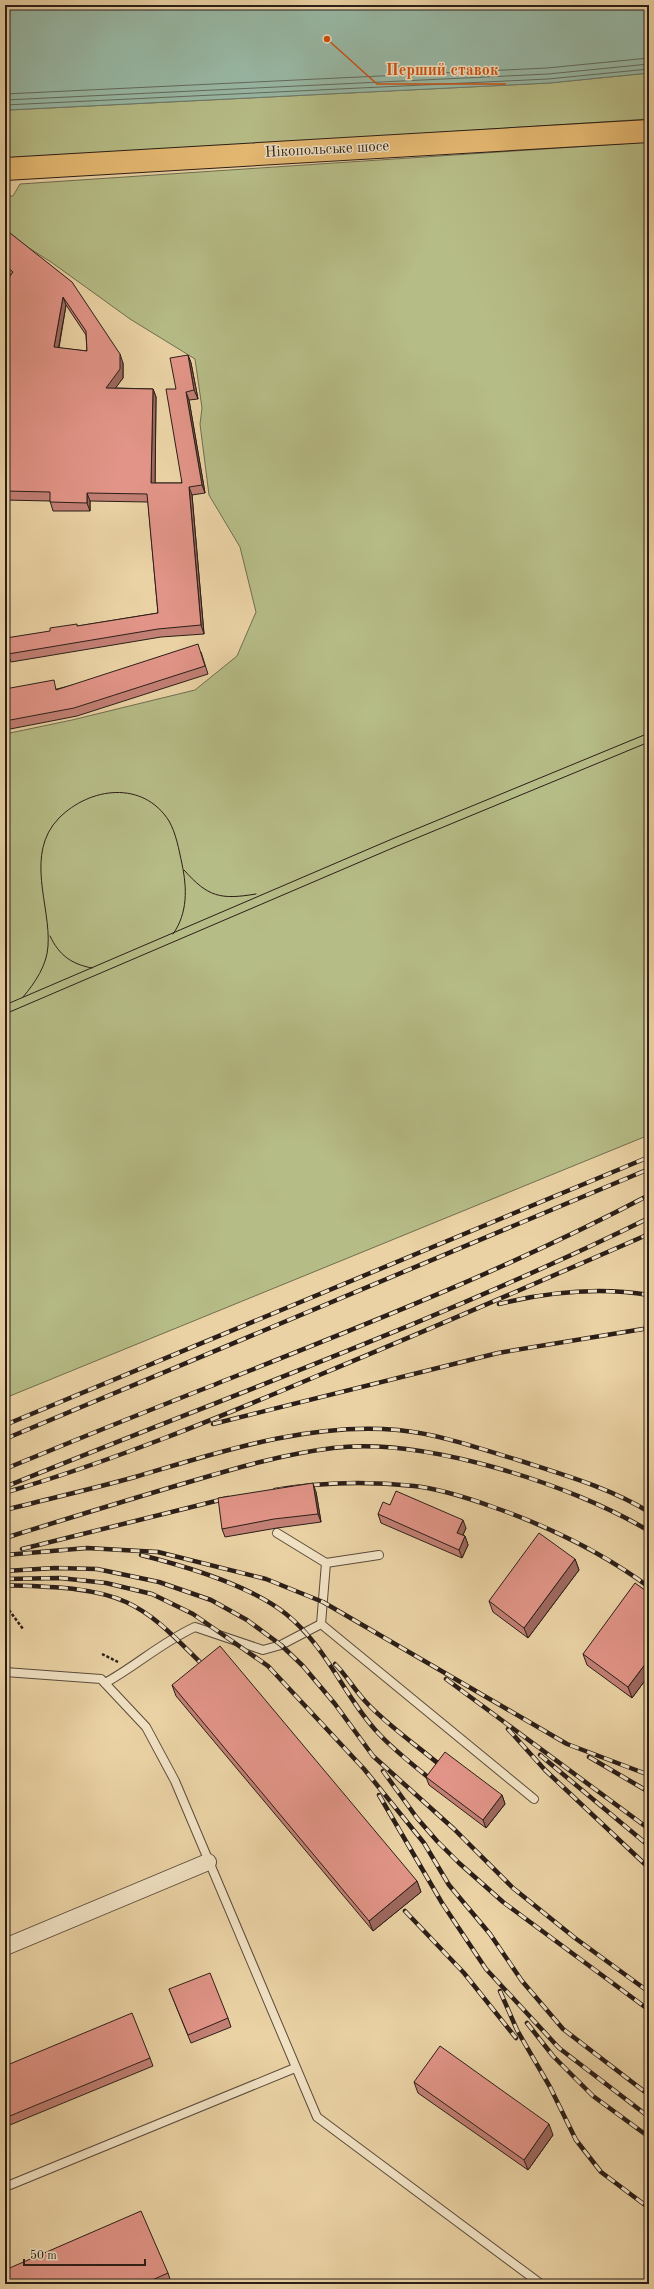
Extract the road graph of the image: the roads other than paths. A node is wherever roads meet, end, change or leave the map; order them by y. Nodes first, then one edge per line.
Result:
1 (649, 131) edge
2 (5, 169) edge
3 (277, 1533) dead end
4 (379, 1556) dead end
5 (326, 1563) junction
6 (321, 1624) junction
7 (5, 1672) edge
8 (105, 1683) junction
9 (534, 1798) dead end
10 (208, 1862) junction
11 (5, 1947) edge
12 (295, 2068) junction
13 (5, 2187) edge
14 (541, 2284) edge

1 - 2 main road, Нікопольське шосе
3 - 5 lane
4 - 5 lane
5 - 6 lane
6 - 8 lane
6 - 9 lane
7 - 8 lane
8 - 10 lane
10 - 11 street
10 - 12 lane
12 - 13 lane
12 - 14 lane

